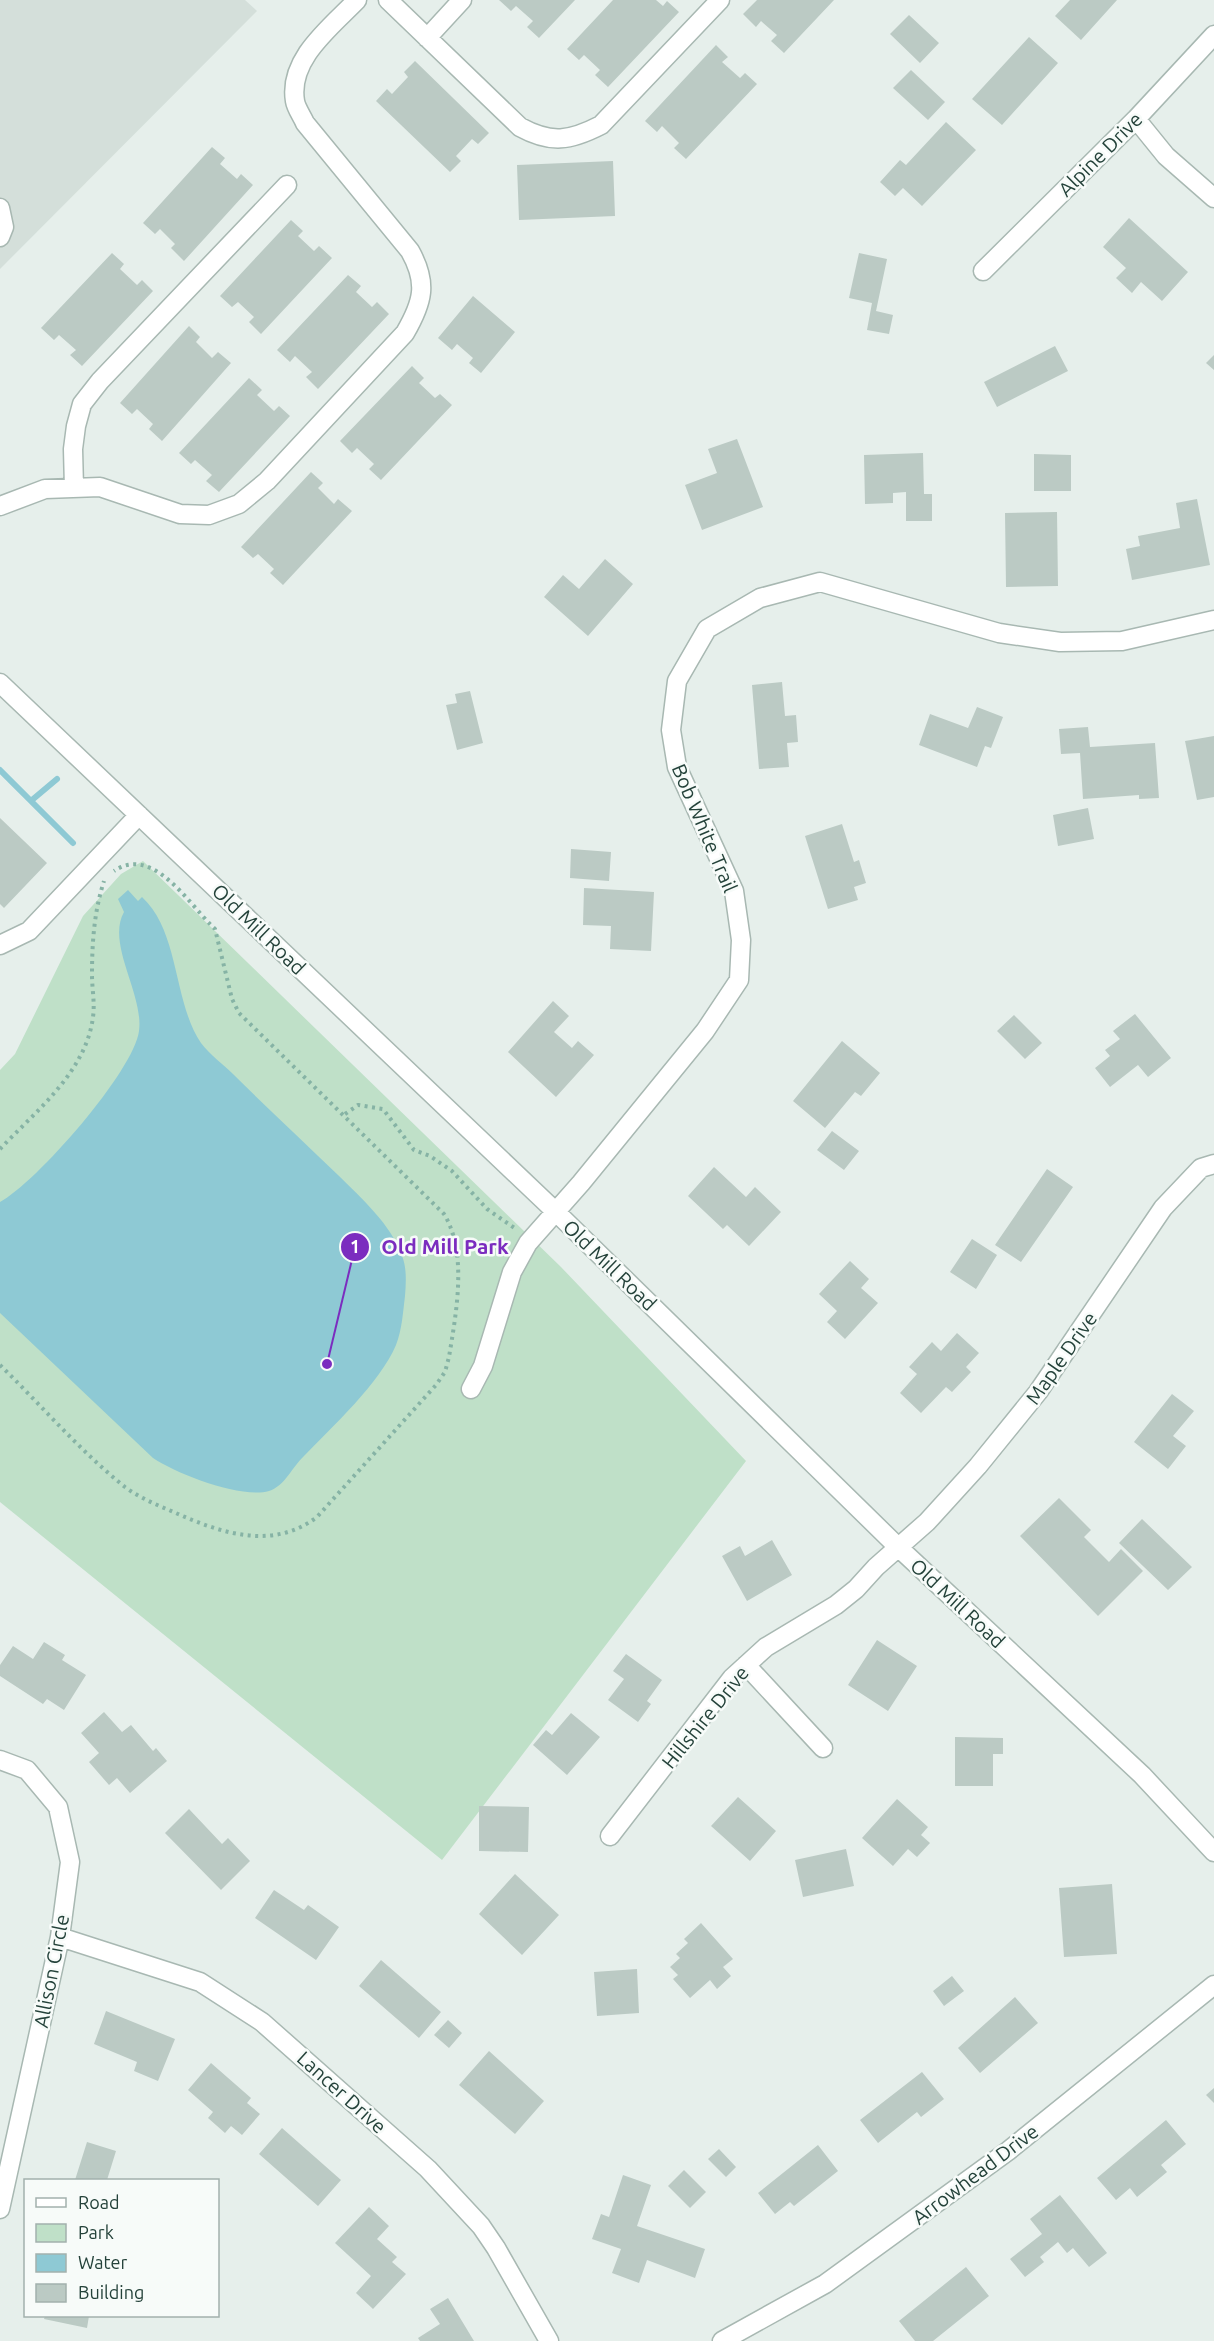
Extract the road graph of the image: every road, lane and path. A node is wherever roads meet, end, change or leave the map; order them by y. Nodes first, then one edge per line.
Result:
1 (357, 0) edge
2 (387, 0) edge
3 (462, 0) edge
4 (720, 0) edge
5 (1214, 35) edge
6 (427, 38) junction
7 (1136, 119) junction
8 (287, 185) dead end
9 (1214, 198) edge
10 (0, 207) edge
11 (0, 237) edge
12 (983, 271) dead end
13 (74, 488) junction
14 (0, 506) edge
15 (1214, 620) edge
16 (0, 683) edge
17 (139, 815) junction
18 (111, 873) dead end
19 (105, 879) dead end
20 (0, 945) edge
21 (345, 1114) junction
22 (0, 1149) edge
23 (1214, 1164) edge
24 (556, 1212) junction
25 (528, 1243) junction
26 (0, 1365) edge
27 (471, 1389) dead end
28 (898, 1547) junction
29 (746, 1665) junction
30 (823, 1748) dead end
31 (0, 1760) edge
32 (610, 1836) dead end
33 (1214, 1852) edge
34 (60, 1937) junction
35 (1214, 1985) edge
36 (0, 2209) edge
37 (549, 2341) edge
38 (722, 2341) edge

1 - 13 street
2 - 6 street
3 - 6 street
4 - 6 street
5 - 7 street, Alpine Drive
7 - 9 street
7 - 12 street, Alpine Drive
8 - 13 street
10 - 11 street
13 - 14 street
15 - 24 street, Bob White Trail
16 - 17 street, Old Mill Road
17 - 20 street
17 - 24 street, Old Mill Road
18 - 21 path
19 - 22 path
21 - 25 path
21 - 26 path
23 - 28 street, Maple Drive
24 - 25 street, Bob White Trail
24 - 28 street, Old Mill Road
25 - 27 street, Bob White Trail
28 - 29 street, Hillshire Drive
28 - 33 street, Old Mill Road
29 - 30 street
29 - 32 street, Hillshire Drive
31 - 34 street, Allison Circle
34 - 36 street, Allison Circle
34 - 37 street, Lancer Drive
35 - 38 street, Arrowhead Drive

